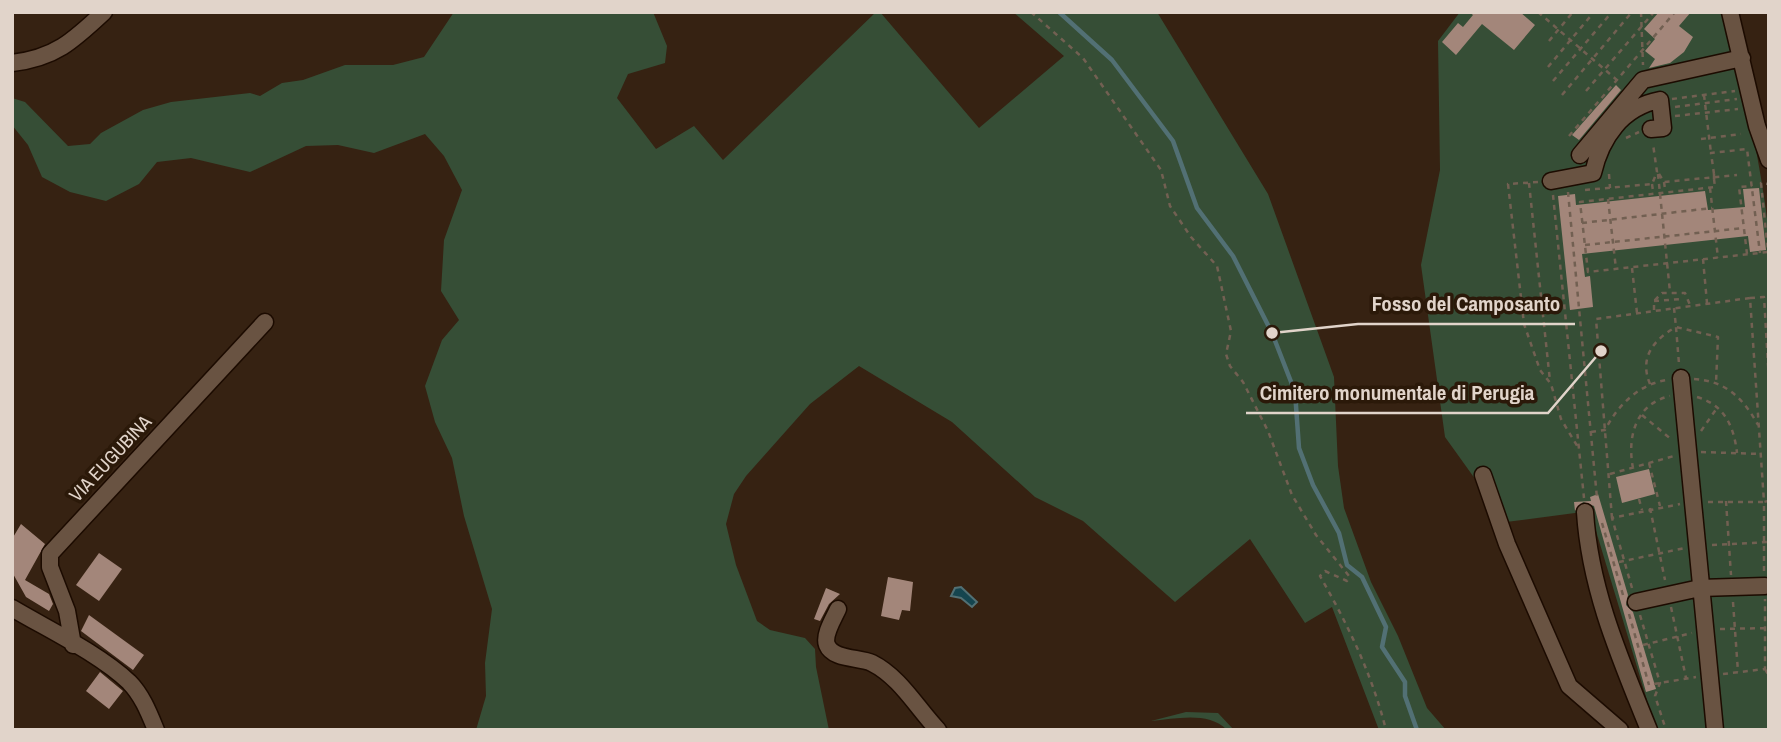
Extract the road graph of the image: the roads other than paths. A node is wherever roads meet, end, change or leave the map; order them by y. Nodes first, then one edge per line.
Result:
1 (104, 12) edge
2 (1730, 12) edge
3 (1742, 58) junction
4 (12, 63) edge
5 (1630, 94) junction
6 (1629, 113) junction
7 (1658, 114) road end
8 (1580, 155) dead end
9 (1769, 160) edge
10 (1551, 181) road end
11 (265, 322) dead end
12 (1681, 378) road end
13 (1483, 475) dead end
14 (1586, 512) road end
15 (1765, 586) dead end
16 (1700, 589) junction
17 (1636, 602) dead end
18 (12, 608) edge
19 (838, 609) dead end
20 (72, 645) junction
21 (156, 730) edge
22 (938, 730) edge
23 (1620, 730) edge
24 (1649, 730) edge
25 (1715, 730) edge

1 - 4 street
2 - 3 street
3 - 5 street
3 - 9 street
5 - 6 street
5 - 8 street
6 - 7 street
6 - 10 street
11 - 20 street, VIA EUGUBINA
12 - 16 street
13 - 23 street
14 - 24 street
15 - 16 street
16 - 17 street
16 - 25 street
18 - 20 street
19 - 22 street
20 - 21 street

